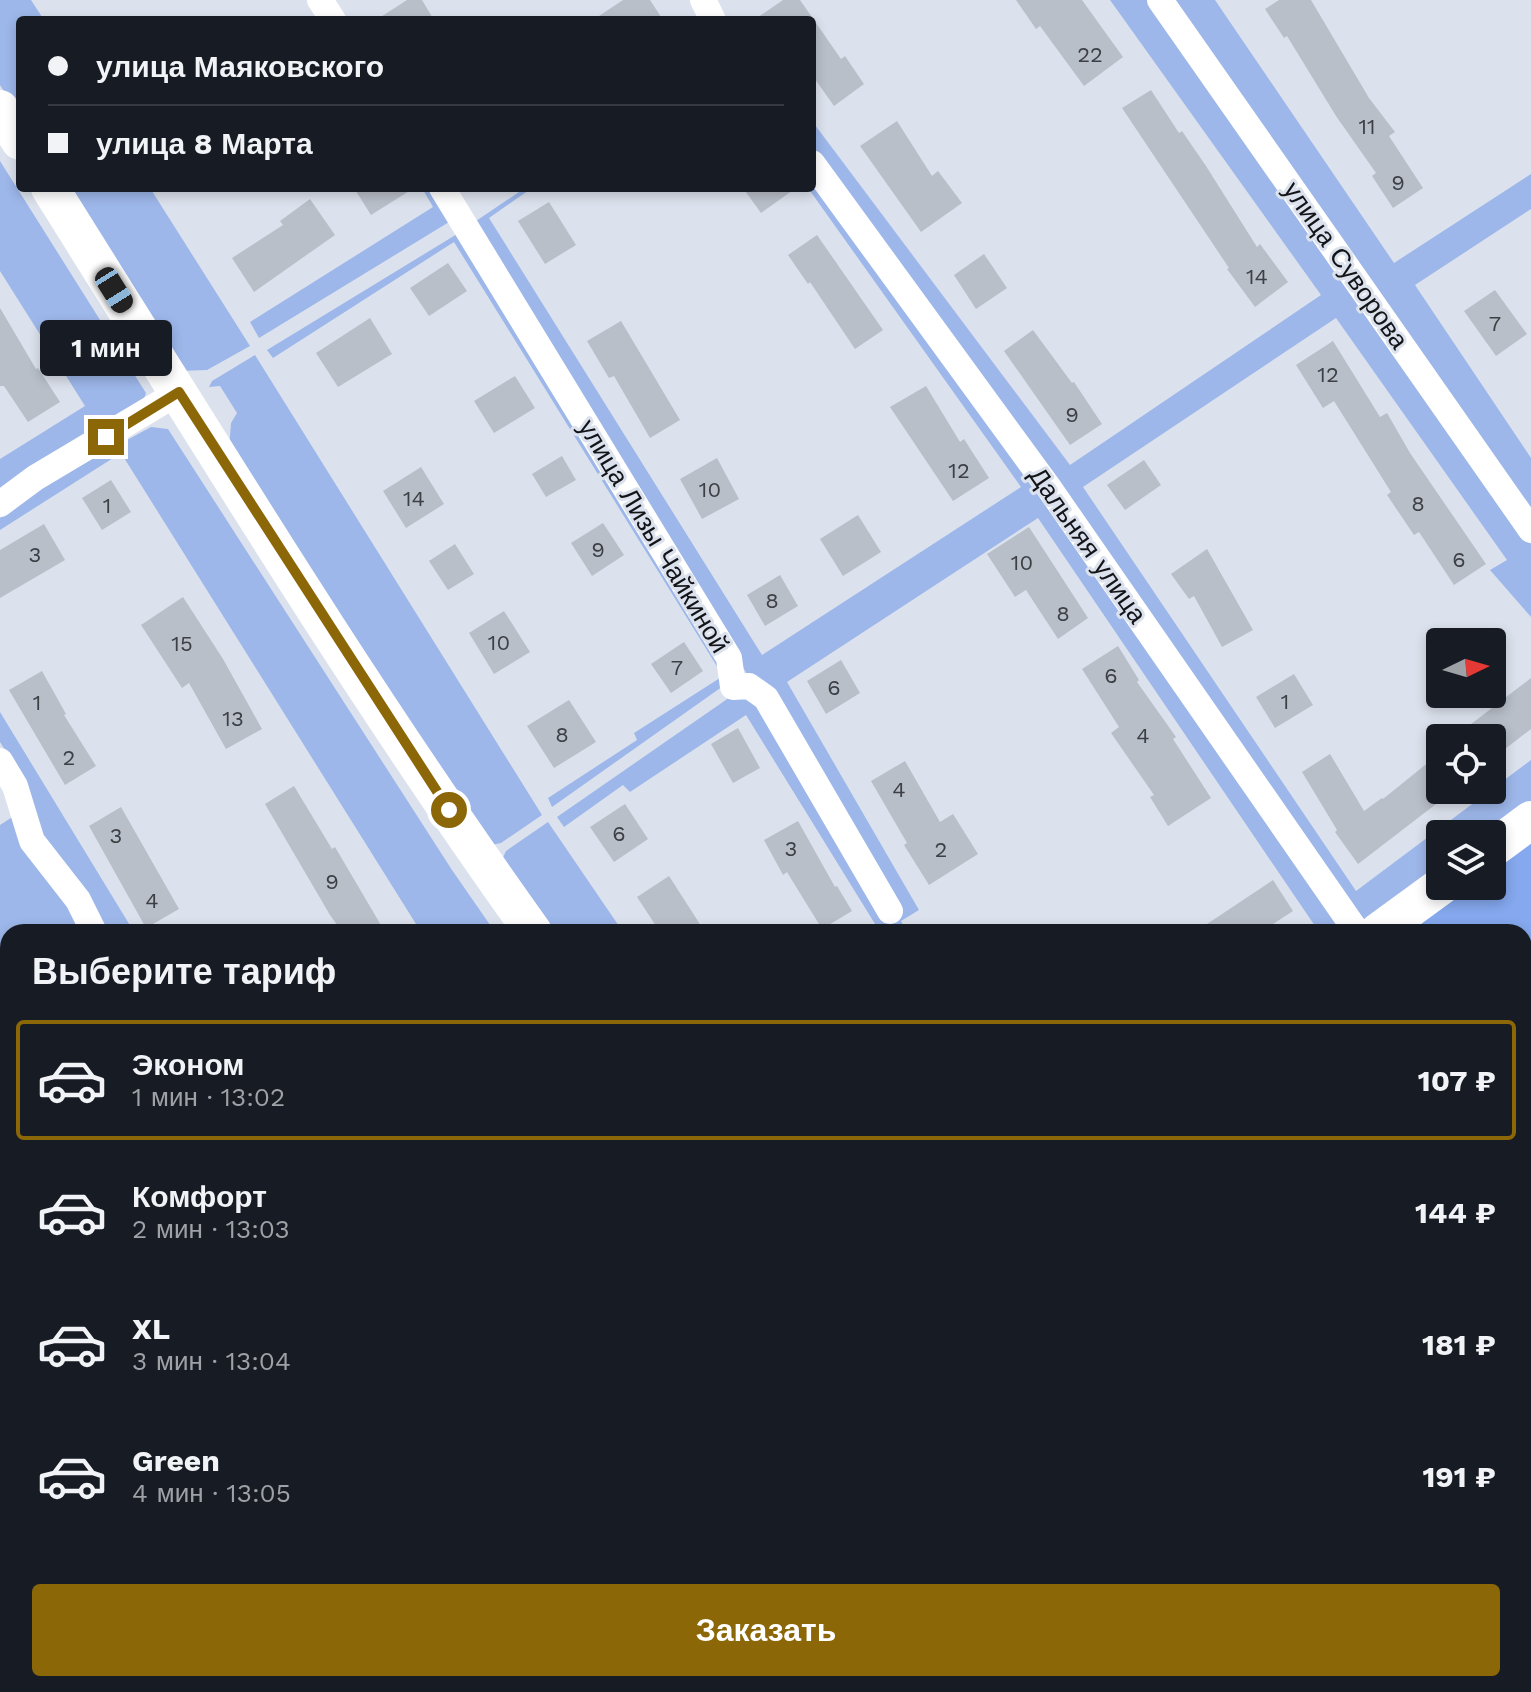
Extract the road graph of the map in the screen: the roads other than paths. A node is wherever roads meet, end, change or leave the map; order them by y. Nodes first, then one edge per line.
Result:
1 (1160, 0) edge
2 (0, 109) edge
3 (16, 135) edge
4 (816, 168) edge
5 (53, 192) edge
6 (444, 192) edge
7 (179, 392) junction
8 (0, 504) edge
9 (1531, 530) edge
10 (0, 761) edge
11 (1531, 820) edge
12 (1506, 839) edge
13 (1426, 897) edge
14 (890, 911) dead end
15 (90, 924) edge
16 (527, 924) edge
17 (1351, 924) edge
18 (1389, 924) edge

1 - 9 street, улица Суворова
2 - 3 main road
4 - 17 street, Дальняя улица
5 - 7 main road
6 - 14 street, улица Лизы Чайкиной
7 - 8 street
7 - 16 main road
10 - 15 street
11 - 12 main road
13 - 18 main road

